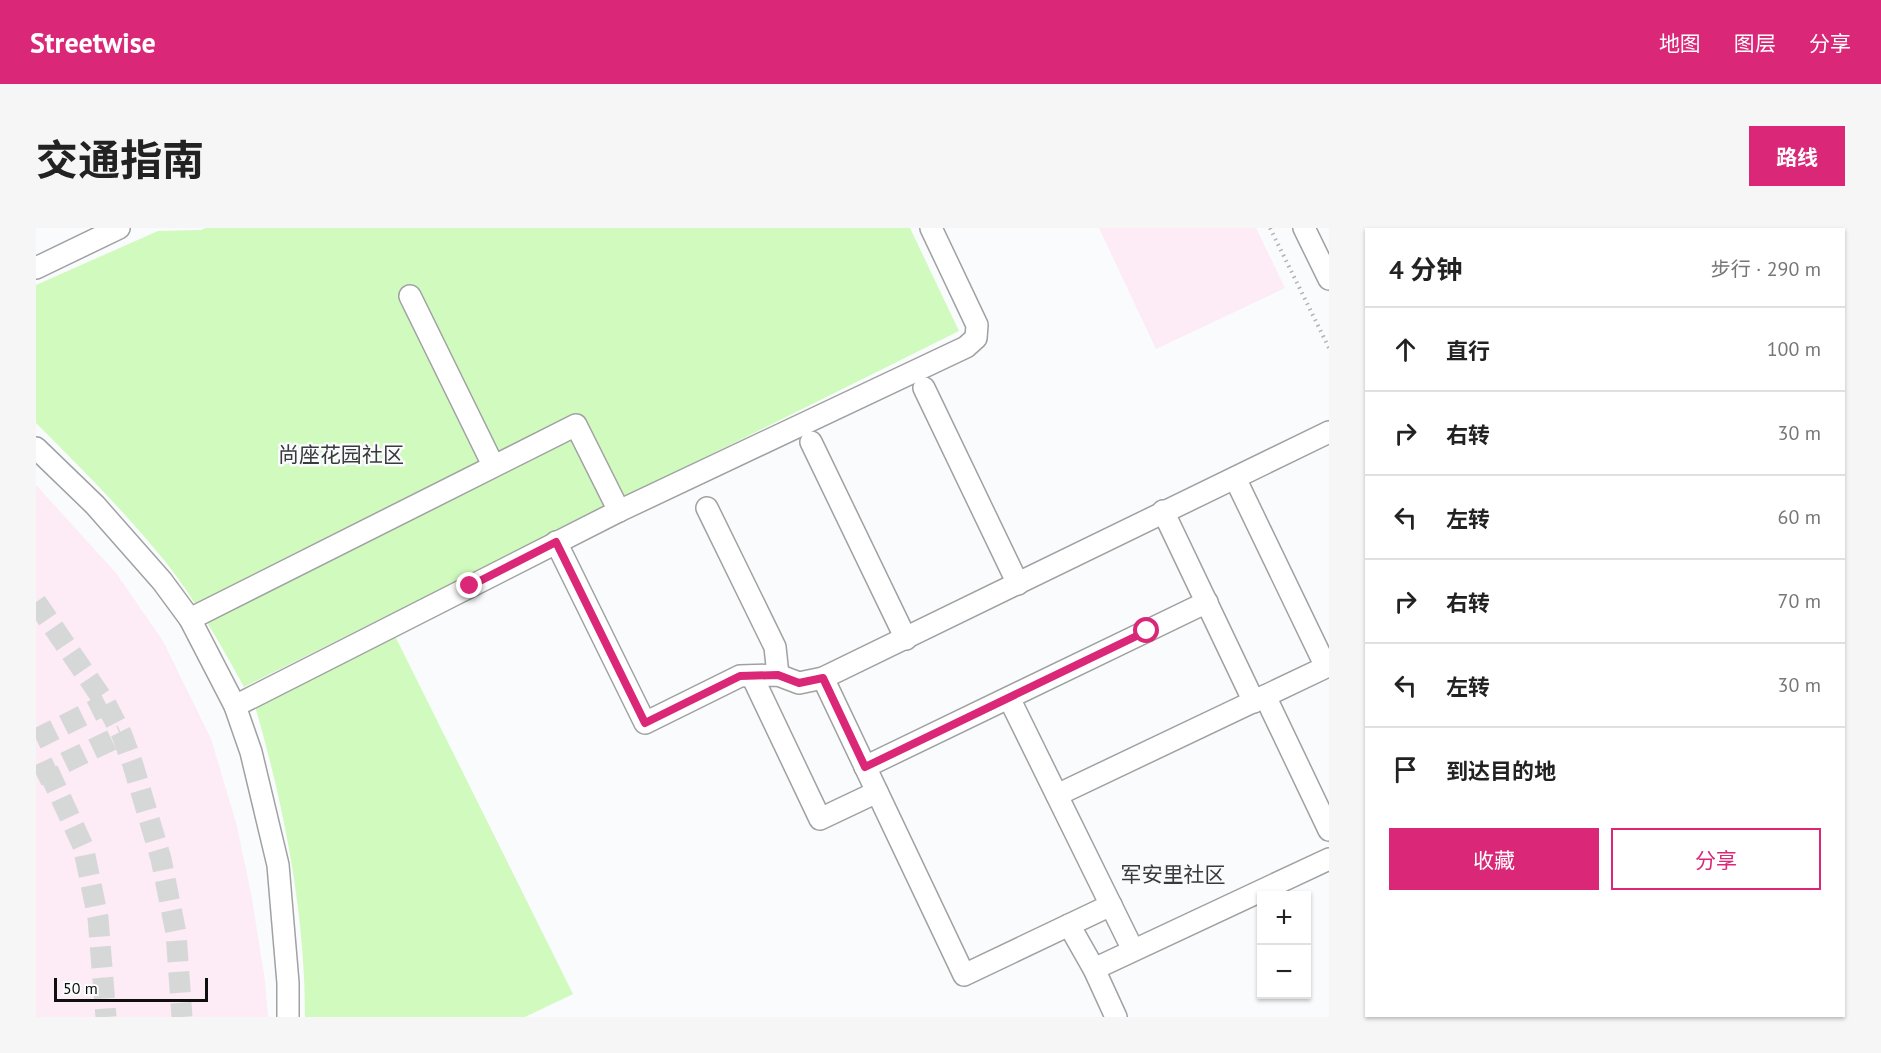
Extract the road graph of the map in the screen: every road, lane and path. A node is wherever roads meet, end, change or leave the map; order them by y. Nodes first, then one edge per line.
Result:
1 (118, 228) edge
2 (931, 228) edge
3 (1270, 228) edge
4 (1304, 228) edge
5 (36, 268) edge
6 (1329, 279) edge
7 (410, 296) dead end
8 (1329, 348) edge
9 (924, 388) dead end
10 (1329, 432) edge
11 (811, 442) dead end
12 (36, 448) edge
13 (493, 465) junction
14 (1235, 478) junction
15 (707, 507) dead end
16 (619, 510) junction
17 (1163, 511) junction
18 (556, 542) junction
19 (1018, 584) junction
20 (1207, 602) junction
21 (190, 619) junction
22 (906, 639) junction
23 (778, 675) junction
24 (752, 676) junction
25 (823, 678) junction
26 (1009, 698) junction
27 (1260, 699) junction
28 (235, 706) junction
29 (865, 767) junction
30 (877, 792) junction
31 (1057, 795) junction
32 (1329, 830) edge
33 (1329, 859) edge
34 (1111, 905) junction
35 (1069, 925) junction
36 (1133, 950) junction
37 (1094, 969) junction
38 (288, 1017) edge
39 (1116, 1017) edge

1 - 5 street
2 - 16 street
3 - 8 path
4 - 6 street
7 - 13 street
9 - 19 street
10 - 14 street
11 - 22 street
12 - 21 street
13 - 16 street
13 - 21 street
14 - 17 street
14 - 27 street
15 - 23 street
16 - 18 street
17 - 19 street
17 - 20 street
18 - 24 street
18 - 28 street
19 - 22 street
20 - 26 street
20 - 27 street
21 - 28 street
22 - 25 street
23 - 24 street
23 - 25 street
24 - 30 street
25 - 29 street
26 - 29 street
26 - 31 street
27 - 31 street
27 - 32 street
28 - 38 street
29 - 30 street
30 - 35 street
31 - 34 street
33 - 36 street
34 - 35 street
34 - 36 street
35 - 37 street
36 - 37 street
37 - 39 street

